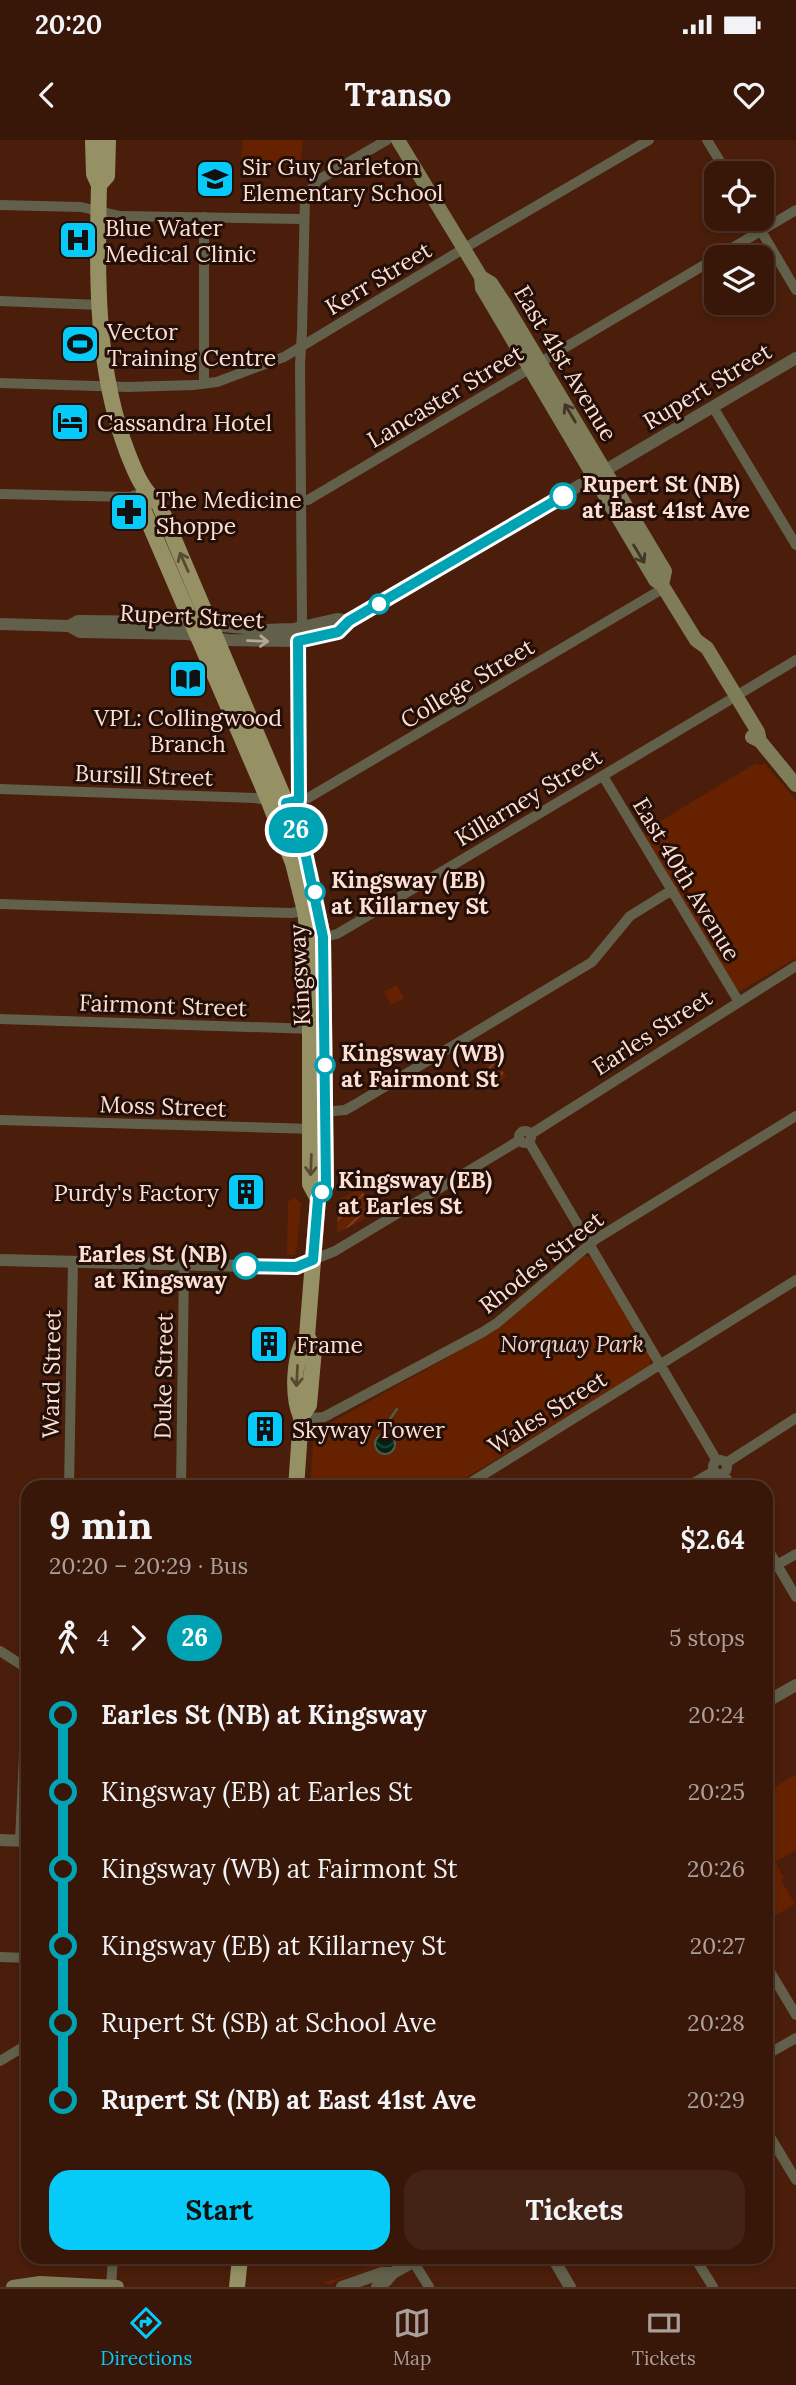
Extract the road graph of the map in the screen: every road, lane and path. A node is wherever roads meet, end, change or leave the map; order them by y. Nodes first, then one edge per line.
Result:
1 (93, 140) edge
2 (108, 140) edge
3 (387, 140) edge
4 (398, 140) edge
5 (649, 140) edge
6 (707, 140) edge
7 (719, 161) edge
8 (99, 185) junction
9 (0, 205) edge
10 (796, 210) edge
11 (99, 211) junction
12 (204, 217) junction
13 (304, 219) junction
14 (774, 223) edge
15 (761, 231) joint
16 (738, 245) edge
17 (463, 248) junction
18 (704, 265) edge
19 (796, 290) edge
20 (0, 301) edge
21 (100, 305) junction
22 (300, 347) junction
23 (796, 358) edge
24 (534, 366) junction
25 (0, 383) edge
26 (204, 383) junction
27 (107, 386) junction
28 (713, 407) junction
29 (599, 475) junction
30 (144, 492) junction
31 (0, 494) edge
32 (302, 500) junction
33 (796, 545) edge
34 (663, 586) junction
35 (0, 624) edge
36 (195, 629) junction
37 (214, 631) junction
38 (300, 635) junction
39 (796, 660) edge
40 (732, 698) junction
41 (603, 776) junction
42 (796, 785) edge
43 (0, 789) edge
44 (268, 799) junction
45 (293, 802) junction
46 (671, 890) junction
47 (0, 904) edge
48 (312, 910) junction
49 (316, 939) junction
50 (796, 966) edge
51 (739, 1002) junction
52 (0, 1019) edge
53 (318, 1029) junction
54 (796, 1116) edge
55 (0, 1120) edge
56 (319, 1121) junction
57 (527, 1139) junction
58 (589, 1244) junction
59 (0, 1260) edge
60 (313, 1260) junction
61 (73, 1262) junction
62 (184, 1265) junction
63 (796, 1280) edge
64 (660, 1365) junction
65 (301, 1418) junction
66 (796, 1418) edge
67 (720, 1467) junction
68 (480, 1476) junction
69 (69, 1480) edge
70 (181, 1480) edge
71 (297, 1480) edge
72 (474, 1480) edge
73 (482, 1480) edge
74 (698, 1480) edge
75 (727, 1480) edge
76 (796, 1554) edge
77 (773, 1558) edge
78 (777, 1565) junction
79 (773, 1567) edge
80 (796, 1597) edge
81 (0, 1651) edge
82 (21, 1664) edge
83 (796, 1685) edge
84 (773, 1698) edge
85 (0, 1840) edge
86 (21, 1841) edge
87 (0, 1957) edge
88 (21, 1958) edge
89 (773, 1977) edge
90 (796, 2015) edge
91 (796, 2038) edge
92 (21, 2048) edge
93 (773, 2051) edge
94 (0, 2061) edge
95 (773, 2142) edge
96 (796, 2180) edge
97 (113, 2264) edge
98 (239, 2264) edge
99 (407, 2264) edge
100 (418, 2264) edge
101 (557, 2264) edge
102 (699, 2264) edge
103 (393, 2273) junction
104 (381, 2286) edge
105 (13, 2287) edge
106 (111, 2287) edge
107 (117, 2287) edge
108 (237, 2287) edge
109 (342, 2287) edge
110 (429, 2287) edge
111 (570, 2287) edge
112 (713, 2287) edge

1 - 8 main road, Kingsway
2 - 8 main road, Kingsway
3 - 13 street
4 - 17 main road, East 41st Avenue
5 - 17 street, Kerr Street
6 - 7 street
8 - 11 main road, Kingsway
9 - 11 street
10 - 14 street, Lancaster Street
11 - 12 street
11 - 21 main road, Kingsway
12 - 13 street
12 - 26 street
13 - 22 street
15 - 16 street, Lancaster Street
15 - 19 street
17 - 22 street, Kerr Street
17 - 24 main road, East 41st Avenue
18 - 24 street, Lancaster Street
20 - 21 street
21 - 27 main road, Kingsway
22 - 26 street, Kerr Street
22 - 32 street
23 - 28 street, Rupert Street
24 - 29 main road, East 41st Avenue
24 - 32 street, Lancaster Street
25 - 27 street, Kerr Street
26 - 27 street, Kerr Street
27 - 30 main road, Kingsway
28 - 29 street, Rupert Street
28 - 33 street
29 - 34 main road, East 41st Avenue
29 - 38 street, Rupert Street
30 - 31 street
30 - 36 main road, Kingsway
37 -> 30 main road, Kingsway
32 - 38 street
34 - 40 main road, East 41st Avenue
34 - 45 street, College Street
35 - 36 street, Rupert Street
36 - 37 street, Rupert Street
36 - 44 main road, Kingsway
37 - 38 street, Rupert Street
37 - 45 main road, Kingsway
38 - 45 street
39 - 40 street, Killarney Street
40 - 41 street, Killarney Street
40 - 42 main road, East 41st Avenue
41 - 46 street, East 40th Avenue
41 - 49 street, Killarney Street
43 - 44 street, Bursill Street
44 - 45 street, Bursill Street
44 - 48 main road, Kingsway
45 - 48 main road, Kingsway
46 - 51 street, East 40th Avenue
46 - 56 street, Moss Street
47 - 48 street
48 - 49 main road, Kingsway
49 - 53 main road, Kingsway
50 - 51 street, Earles Street
51 - 57 street, Earles Street
52 - 53 street, Fairmont Street
53 - 56 main road, Kingsway
54 - 58 street, Rhodes Street
55 - 56 street, Moss Street
56 - 60 main road, Kingsway
57 - 58 street
57 - 60 street, Earles Street
58 - 64 street
58 - 65 street, Rhodes Street
59 - 61 street, Earles Street
60 - 62 street, Earles Street
60 - 65 main road, Kingsway
61 - 62 street, Earles Street
61 - 69 street, Ward Street
62 - 70 street, Duke Street
63 - 64 street, Wales Street
64 - 67 street
64 - 68 street, Wales Street
65 - 71 main road, Kingsway
66 - 67 street
67 - 74 street
67 - 75 street
68 - 72 street, Wales Street
68 - 73 street
76 - 78 street
77 - 78 street
78 - 79 street
78 - 80 street
81 - 82 street
83 - 84 street
85 - 86 street
87 - 88 street
89 - 90 street
91 - 93 street
92 - 94 street
95 - 96 street
97 - 106 street
98 - 108 main road
99 - 103 street
100 - 110 street
101 - 111 street
102 - 112 street
103 - 104 street
103 - 109 street
105 - 106 main road
106 - 107 main road

